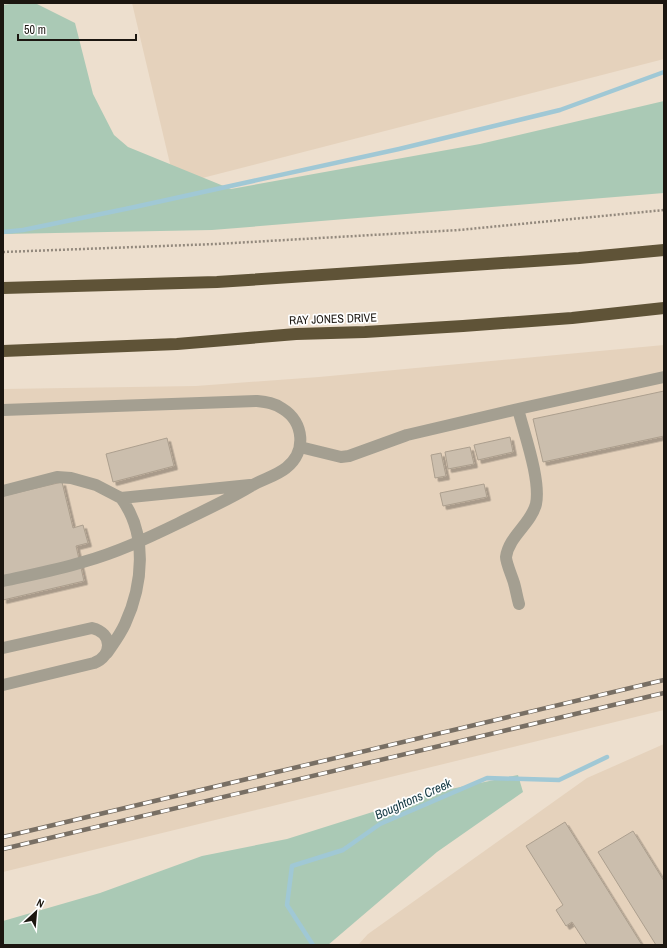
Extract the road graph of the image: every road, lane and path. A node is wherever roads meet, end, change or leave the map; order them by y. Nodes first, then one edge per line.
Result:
1 (664, 210) edge
2 (664, 250) edge
3 (3, 252) edge
4 (3, 288) edge
5 (664, 308) edge
6 (3, 351) edge
7 (664, 377) edge
8 (518, 409) junction
9 (3, 410) edge
10 (300, 447) junction
11 (254, 484) junction
12 (3, 490) edge
13 (121, 498) junction
14 (139, 542) junction
15 (3, 581) edge
16 (519, 604) dead end
17 (3, 648) edge
18 (105, 656) junction
19 (3, 685) edge

1 - 3 path
2 - 4 highway
5 - 6 highway, RAY JONES DRIVE
7 - 8 lane
8 - 10 lane
8 - 16 lane
9 - 10 lane
10 - 11 lane
11 - 13 lane
11 - 14 lane
12 - 13 lane
13 - 14 lane
14 - 15 lane
14 - 18 lane
17 - 18 lane
18 - 19 lane

